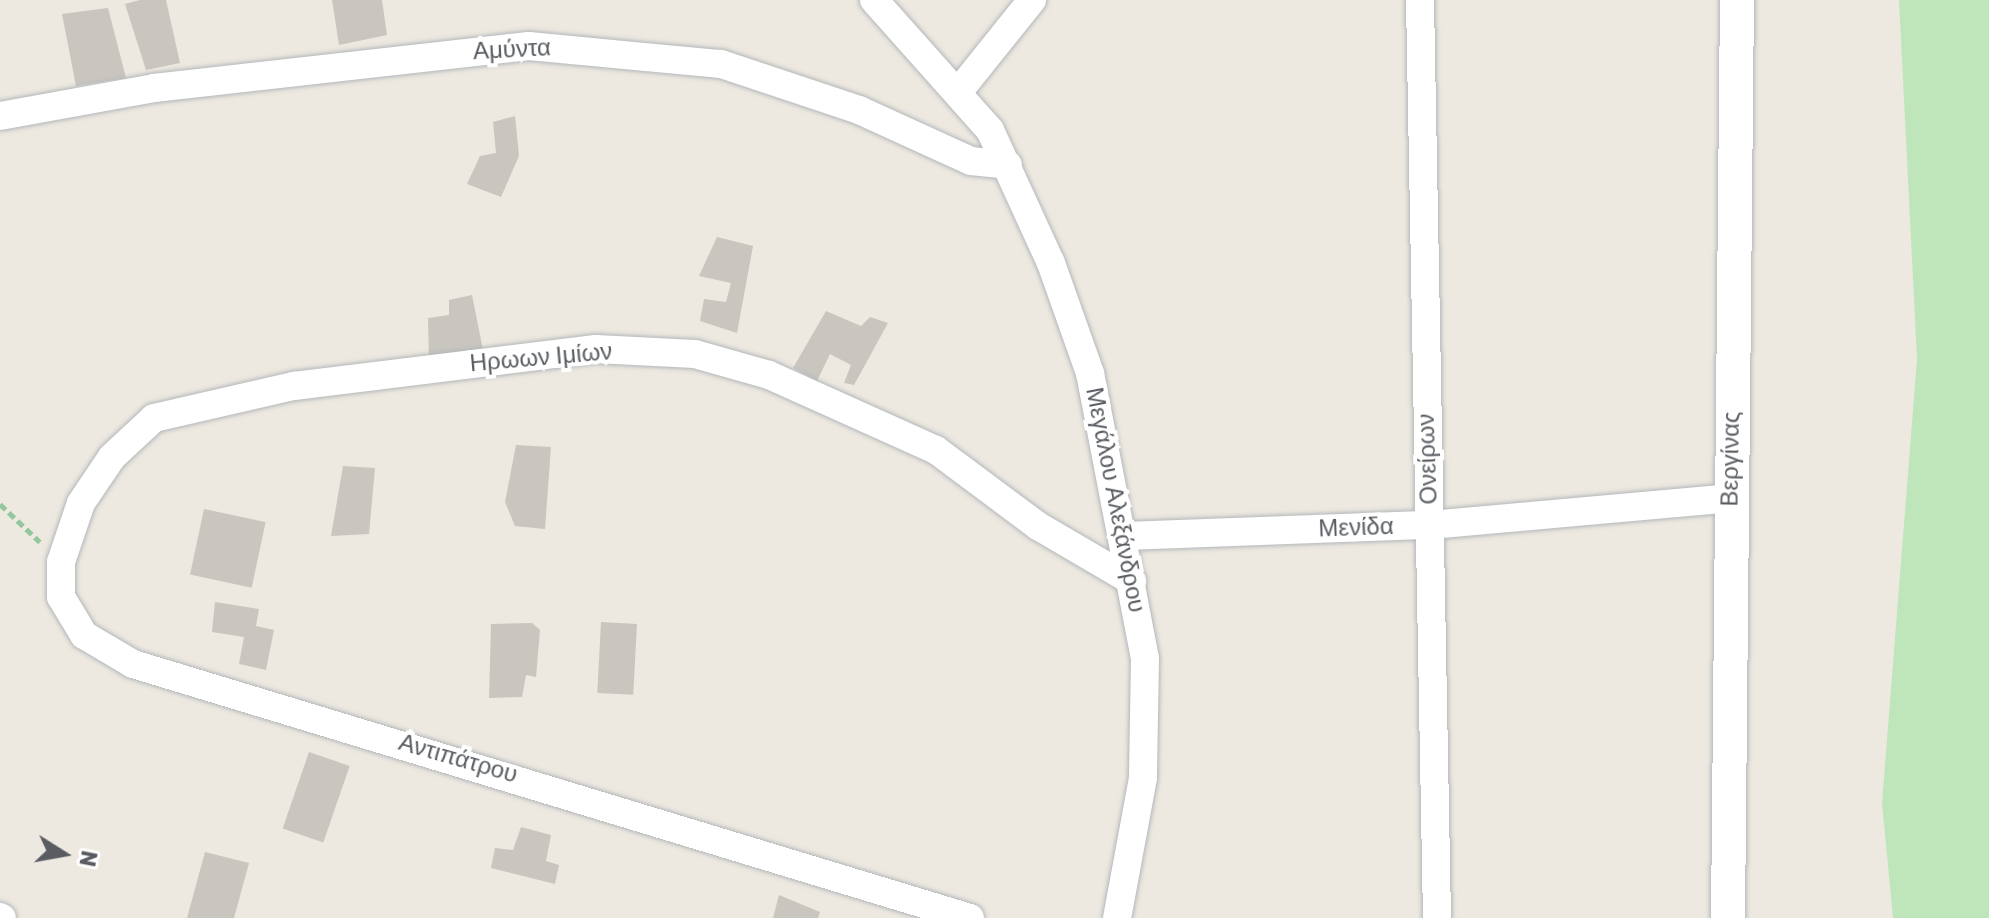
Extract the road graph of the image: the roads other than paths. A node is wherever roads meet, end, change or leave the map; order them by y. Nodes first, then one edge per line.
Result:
1 (874, 0) edge
2 (1032, 0) edge
3 (1420, 0) edge
4 (1737, 0) edge
5 (959, 91) junction
6 (0, 116) edge
7 (1008, 165) junction
8 (1730, 498) junction
9 (81, 503) joint
10 (1430, 525) junction
11 (1125, 536) junction
12 (1132, 581) junction
13 (970, 918) edge
14 (1117, 918) edge
15 (1437, 918) edge
16 (1728, 918) edge

1 - 5 street, Μεγάλου Αλεξάνδρου
2 - 5 street
3 - 10 street, Ονείρων
4 - 8 street, Βεργίνας
5 - 7 street, Μεγάλου Αλεξάνδρου
6 - 7 street, Αμύντα
7 - 11 street, Μεγάλου Αλεξάνδρου
8 - 10 street, Μενίδα
8 - 16 street, Βεργίνας
9 - 12 street, Ηρωων Ιμίων
9 - 13 street, Αντιπάτρου
10 - 11 street, Μενίδα
10 - 15 street, Ονείρων
11 - 12 street, Μεγάλου Αλεξάνδρου
12 - 14 street, Μεγάλου Αλεξάνδρου

